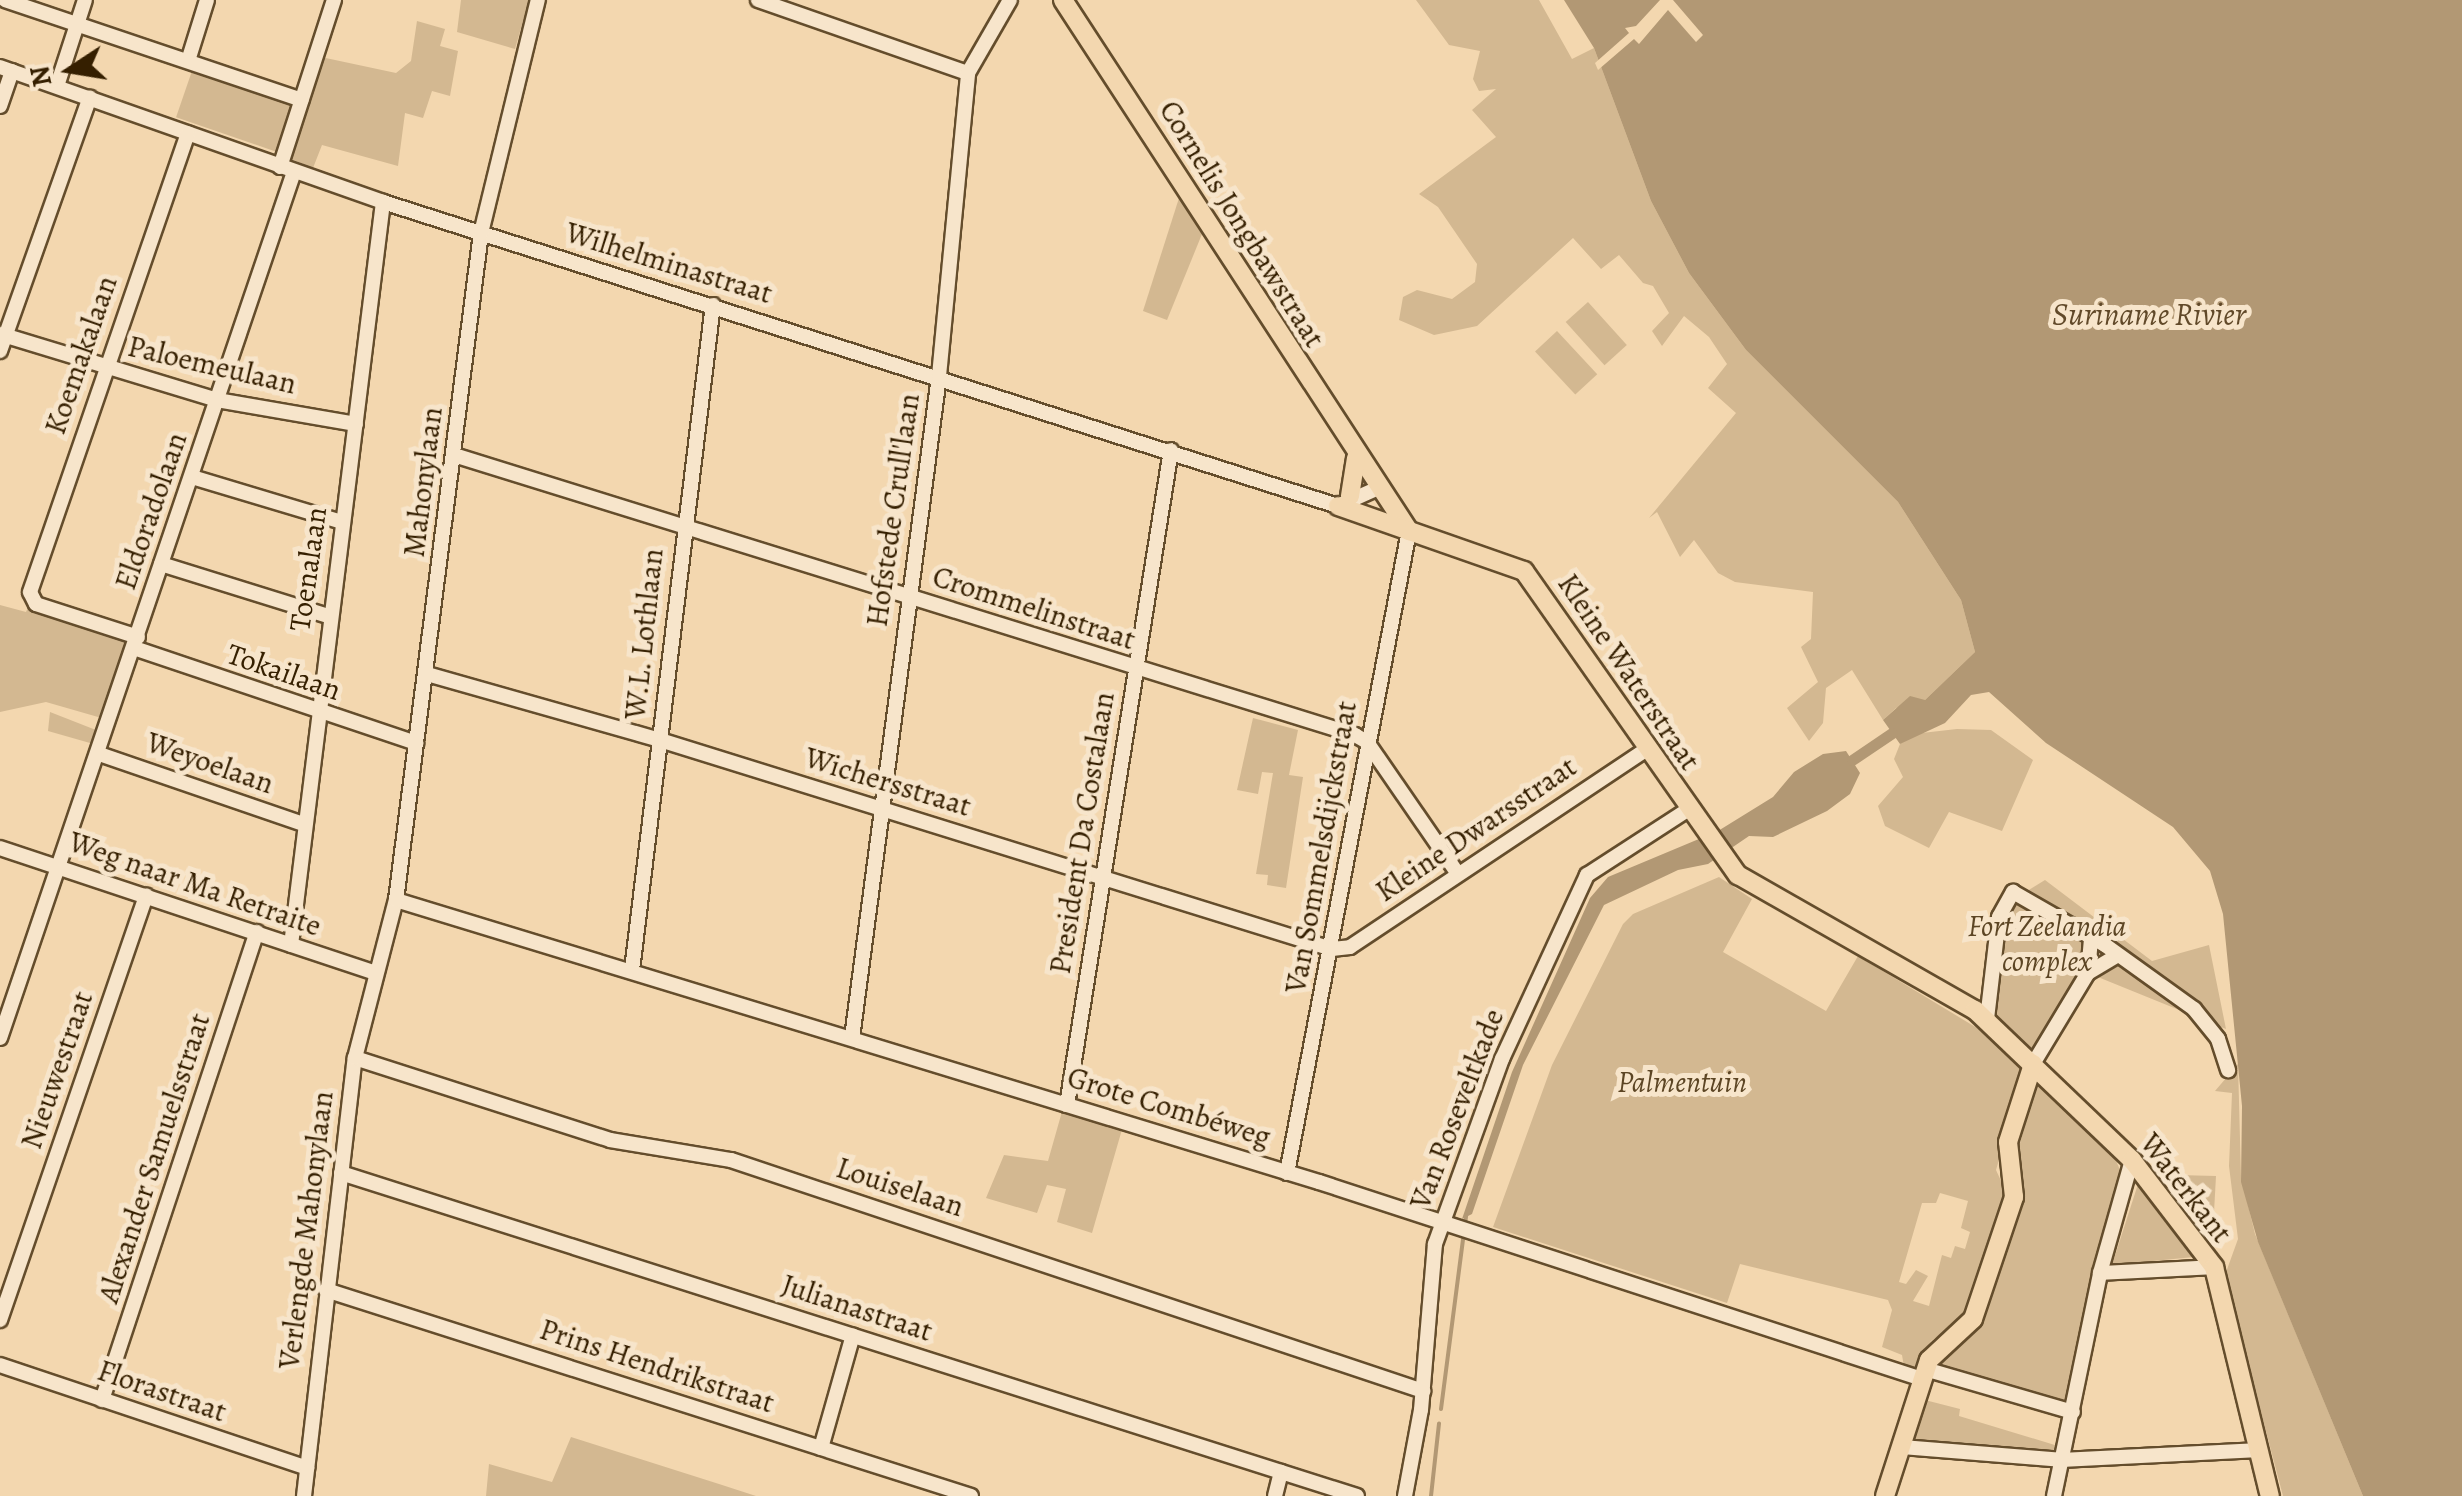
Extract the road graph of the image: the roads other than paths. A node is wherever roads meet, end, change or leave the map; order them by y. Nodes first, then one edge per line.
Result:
1 (5, 0) edge
2 (85, 0) edge
3 (207, 0) edge
4 (334, 0) edge
5 (538, 0) edge
6 (758, 0) edge
7 (1010, 0) edge
8 (1063, 0) edge
9 (78, 23) junction
10 (188, 60) junction
11 (6, 69) edge
12 (968, 73) junction
13 (57, 86) junction
14 (90, 97) junction
15 (302, 100) junction
16 (0, 106) edge
17 (188, 133) junction
18 (287, 170) junction
19 (383, 202) junction
20 (481, 233) junction
21 (713, 305) junction
22 (3, 334) edge
23 (0, 351) edge
24 (103, 368) junction
25 (939, 376) junction
26 (217, 400) junction
27 (356, 424) junction
28 (1171, 450) junction
29 (454, 455) junction
30 (1356, 457) junction
31 (192, 476) junction
32 (1373, 484) junction
33 (1338, 501) junction
34 (342, 522) junction
35 (684, 525) junction
36 (1409, 532) junction
37 (162, 564) junction
38 (31, 596) joint
39 (907, 596) junction
40 (328, 616) junction
41 (136, 642) junction
42 (1136, 669) junction
43 (427, 674) junction
44 (317, 714) junction
45 (660, 740) junction
46 (1367, 742) junction
47 (416, 743) junction
48 (1648, 748) junction
49 (99, 754) junction
50 (1689, 809) junction
51 (884, 810) junction
52 (304, 824) junction
53 (0, 848) edge
54 (58, 866) junction
55 (1458, 874) junction
56 (1104, 877) junction
57 (146, 895) junction
58 (396, 900) junction
59 (257, 932) junction
60 (2091, 938) junction
61 (292, 945) junction
62 (1332, 949) junction
63 (2115, 957) junction
64 (632, 970) junction
65 (373, 972) junction
66 (2088, 973) junction
67 (1986, 1019) junction
68 (0, 1038) edge
69 (852, 1038) junction
70 (355, 1058) junction
71 (2032, 1064) junction
72 (2228, 1070) dead end
73 (1068, 1105) junction
74 (2132, 1160) junction
75 (340, 1173) junction
76 (1287, 1173) junction
77 (1446, 1223) junction
78 (2214, 1267) junction
79 (2100, 1274) junction
80 (326, 1290) junction
81 (0, 1320) edge
82 (853, 1336) junction
83 (0, 1365) edge
84 (1923, 1374) junction
85 (1422, 1390) junction
86 (102, 1400) junction
87 (2072, 1412) junction
88 (1902, 1447) junction
89 (821, 1448) junction
90 (2258, 1450) junction
91 (2063, 1460) junction
92 (307, 1468) junction
93 (1281, 1472) junction
94 (304, 1496) edge
95 (970, 1496) edge
96 (1275, 1496) edge
97 (1357, 1496) edge
98 (1406, 1496) edge
99 (1885, 1496) edge
100 (2054, 1496) edge
101 (2270, 1496) edge

1 - 9 street
2 - 9 street
3 - 10 street
4 - 15 street, Eldoradolaan
5 - 20 street, Mahonylaan
6 - 12 street
7 - 12 street, Hofstede Crull'laan
8 - 30 main road, Cornelis Jongbawstraat
9 - 10 street
9 - 13 street
10 - 15 street
11 - 13 street, Wilhelminastraat
11 - 16 street
12 - 25 street, Hofstede Crull'laan
13 - 14 street, Wilhelminastraat
14 - 17 street, Wilhelminastraat
14 - 22 street
15 - 18 street, Eldoradolaan
17 - 18 street, Wilhelminastraat
17 - 24 street, Koemakalaan
18 - 19 street, Wilhelminastraat
18 - 26 street, Eldoradolaan
19 - 20 street, Wilhelminastraat
19 - 27 street, Toenalaan
20 - 21 street, Wilhelminastraat
20 - 29 street, Mahonylaan
21 - 25 street, Wilhelminastraat
21 - 35 street, W.L. Lothlaan
22 - 23 street
22 - 24 street, Paloemeulaan
24 - 26 street, Paloemeulaan
24 - 38 street, Koemakalaan
25 - 28 street, Wilhelminastraat
25 - 39 street, Hofstede Crull'laan
26 - 27 street, Paloemeulaan
26 - 31 street, Eldoradolaan
27 - 34 street, Toenalaan
28 - 33 street, Wilhelminastraat
28 - 42 street, President Da Costalaan
29 - 35 street, Crommelinstraat
29 - 43 street, Mahonylaan
30 - 32 main road, Cornelis Jongbawstraat
30 - 33 main road
31 - 34 street
31 - 37 street, Eldoradolaan
32 - 33 street
32 - 36 main road
33 - 36 main road, Kleine Waterstraat
34 - 40 street, Toenalaan
35 - 39 street, Crommelinstraat
35 - 45 street, W.L. Lothlaan
36 - 46 street, Van Sommelsdijckstraat
36 - 48 main road, Kleine Waterstraat
37 - 40 street
37 - 41 street, Eldoradolaan
38 - 41 street, Tokailaan
39 - 42 street, Crommelinstraat
39 - 51 street, Hofstede Crull'laan
40 - 44 street, Toenalaan
41 - 44 street, Tokailaan
41 - 49 street, Eldoradolaan
42 - 46 street, Crommelinstraat
42 - 56 street, President Da Costalaan
43 - 45 street, Wichersstraat
43 - 47 street, Mahonylaan
44 - 47 street, Tokailaan
44 - 52 street, Toenalaan
45 - 51 street, Wichersstraat
45 - 64 street, W.L. Lothlaan
46 - 55 street
46 - 62 street, Van Sommelsdijckstraat
47 - 58 street, Mahonylaan
48 - 50 main road, Kleine Waterstraat
48 - 55 street, Kleine Dwarsstraat
49 - 52 street, Weyoelaan
49 - 54 street, Eldoradolaan
50 - 67 main road, Kleine Waterstraat
50 - 77 street, Van Roseveltkade
51 - 56 street, Wichersstraat
51 - 69 street, Hofstede Crull'laan
52 - 61 street, Toenalaan
53 - 54 street, Weg naar Ma Retraite
54 - 57 street, Weg naar Ma Retraite
54 - 68 street, Eldoradolaan
55 - 62 street, Kleine Dwarsstraat
56 - 62 street, Wichersstraat
56 - 73 street, President Da Costalaan
57 - 59 street, Weg naar Ma Retraite
57 - 81 street, Nieuwestraat
58 - 64 street, Grote Combéweg
58 - 65 street, Mahonylaan
59 - 61 street, Weg naar Ma Retraite
59 - 86 street, Alexander Samuelsstraat
60 - 63 street
60 - 66 street
60 - 67 street
61 - 65 street, Weg naar Ma Retraite
62 - 76 street, Van Sommelsdijckstraat
63 - 66 street
63 - 72 street
64 - 69 street, Grote Combéweg
65 - 70 street, Verlengde Mahonylaan
66 - 71 street
67 - 71 main road, Waterkant
69 - 73 street, Grote Combéweg
70 - 75 street, Verlengde Mahonylaan
70 - 85 street, Louiselaan
71 - 74 main road, Waterkant
71 - 84 main road
73 - 76 street, Grote Combéweg
74 - 78 main road, Waterkant
74 - 79 street
75 - 80 street, Verlengde Mahonylaan
75 - 82 street, Julianastraat
76 - 77 street, Grote Combéweg
77 - 84 street, Grote Combéweg
77 - 85 street, Van Roseveltkade
78 - 79 street
78 - 90 main road, Waterkant
79 - 87 street
80 - 89 street, Prins Hendrikstraat
80 - 92 street, Verlengde Mahonylaan
82 - 89 street
82 - 93 street, Julianastraat
83 - 86 street, Florastraat
84 - 87 street, Grote Combéweg
84 - 88 main road
85 - 98 street, Van Roseveltkade
86 - 92 street, Florastraat
87 - 91 street
88 - 91 street
88 - 99 main road
89 - 95 street, Prins Hendrikstraat
90 - 91 street
90 - 101 main road, Waterkant
91 - 100 street
92 - 94 street, Verlengde Mahonylaan
93 - 96 street
93 - 97 street, Julianastraat

